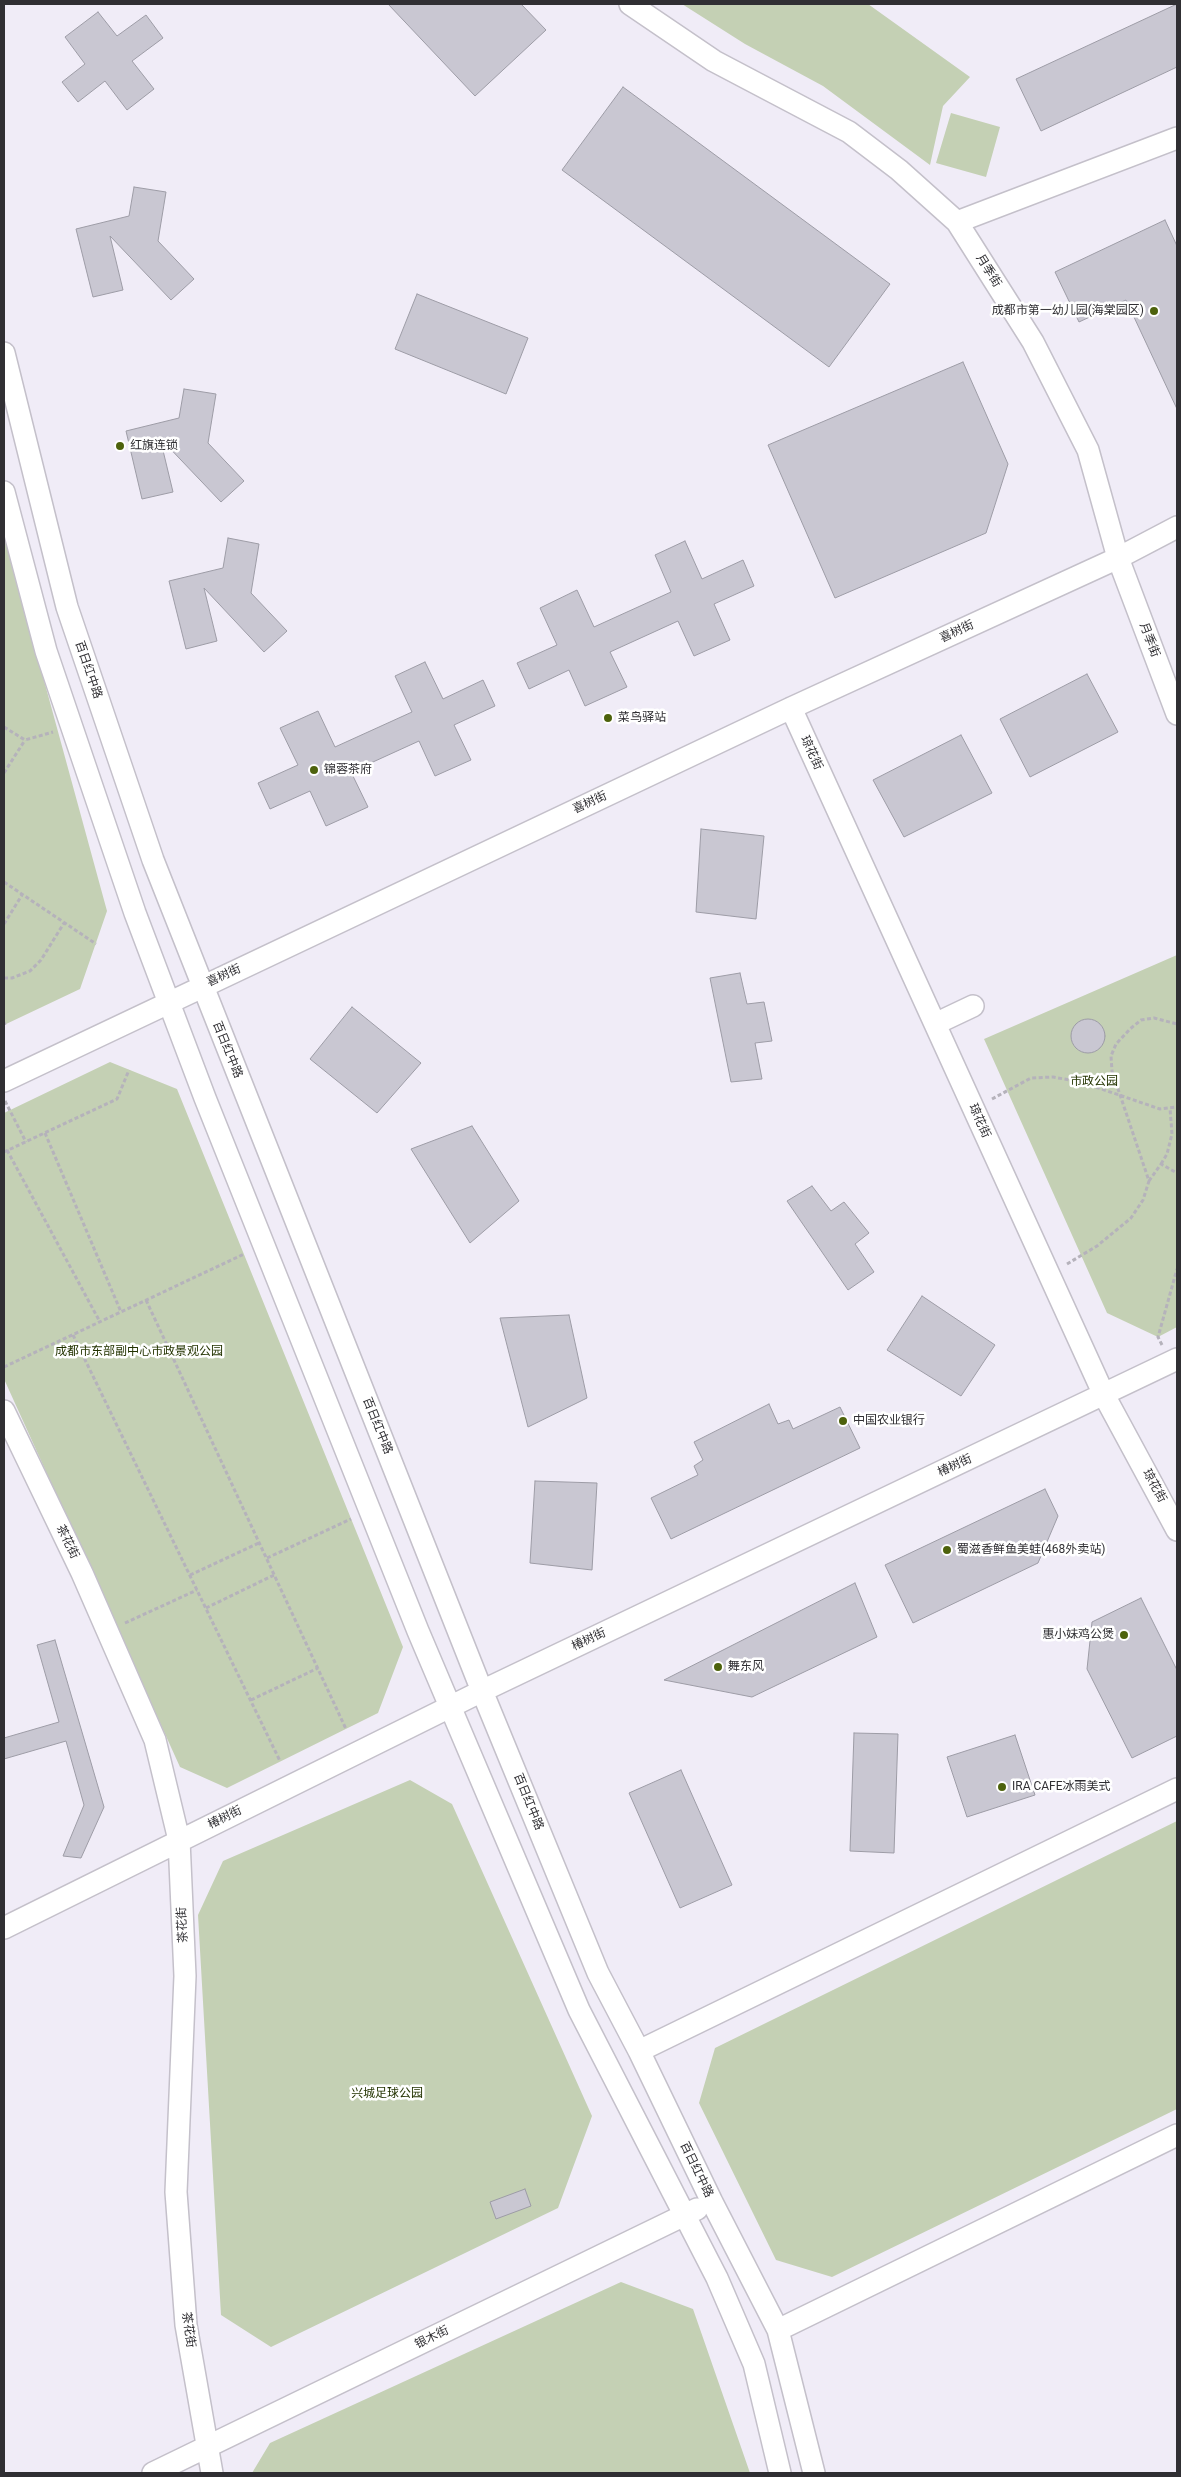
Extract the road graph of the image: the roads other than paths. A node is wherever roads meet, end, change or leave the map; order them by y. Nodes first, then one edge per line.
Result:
1 (630, 4) edge
2 (1177, 138) edge
3 (957, 222) junction
4 (4, 353) edge
5 (4, 492) edge
6 (1177, 527) edge
7 (1118, 558) junction
8 (791, 708) junction
9 (1177, 714) edge
10 (202, 987) junction
11 (169, 1003) junction
12 (973, 1006) dead end
13 (935, 1024) junction
14 (4, 1081) edge
15 (1174, 1361) edge
16 (1104, 1395) junction
17 (4, 1411) edge
18 (1177, 1530) edge
19 (482, 1691) junction
20 (450, 1707) junction
21 (1177, 1789) edge
22 (179, 1840) junction
23 (4, 1928) edge
24 (639, 2051) junction
25 (1177, 2135) edge
26 (712, 2202) junction
27 (685, 2215) junction
28 (778, 2330) junction
29 (208, 2447) junction
30 (153, 2473) edge
31 (212, 2473) edge
32 (780, 2473) edge
33 (814, 2473) edge

1 - 3 street, 月季街
2 - 3 street
3 - 7 street, 月季街
4 - 10 street, 百日红中路
5 - 11 street
6 - 7 street, 喜树街
7 - 8 street, 喜树街
7 - 9 street, 月季街
8 - 10 street, 喜树街
8 - 13 street, 琼花街
10 - 11 street, 喜树街
10 - 19 street, 百日红中路
11 - 14 street, 喜树街
11 - 20 street
12 - 13 street
13 - 16 street, 琼花街
15 - 16 street, 椿树街
16 - 18 street, 琼花街
16 - 19 street, 椿树街
17 - 22 street, 茶花街
19 - 20 street, 椿树街
19 - 24 street, 百日红中路
20 - 22 street, 椿树街
20 - 27 street
21 - 24 street
22 - 23 street, 椿树街
22 - 29 street, 茶花街
24 - 26 street, 百日红中路
25 - 28 street
26 - 27 street, 银木街
26 - 28 street, 百日红中路
27 - 29 street, 银木街
27 - 32 street
28 - 33 street, 百日红中路
29 - 30 street, 银木街
29 - 31 street, 茶花街

